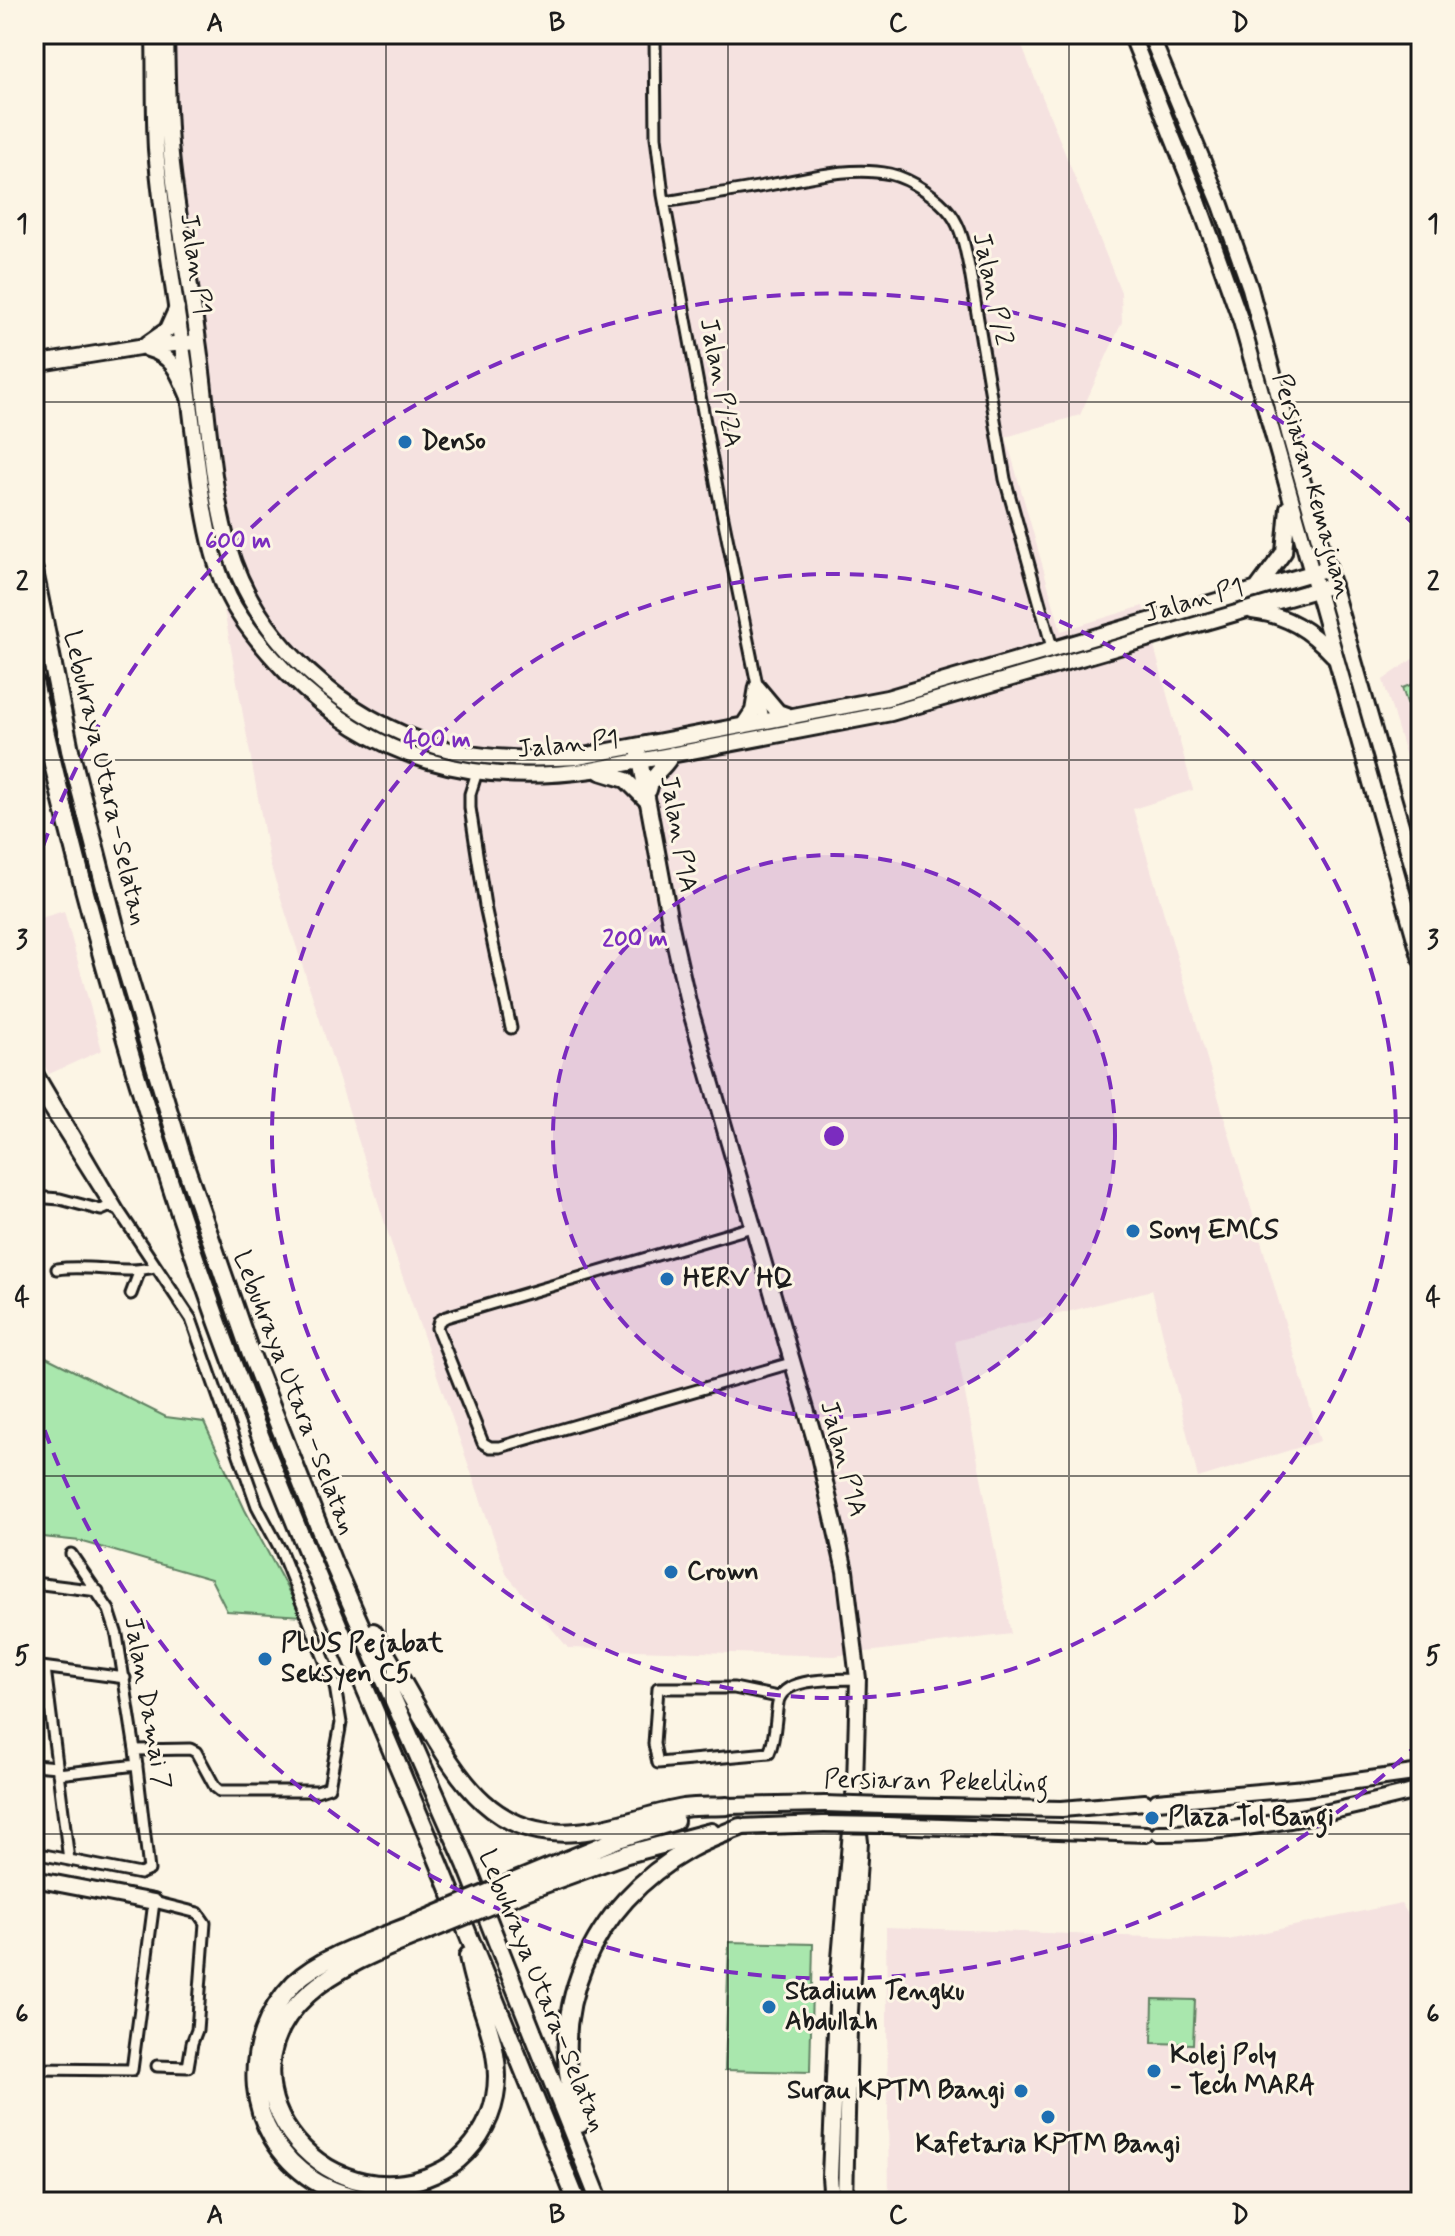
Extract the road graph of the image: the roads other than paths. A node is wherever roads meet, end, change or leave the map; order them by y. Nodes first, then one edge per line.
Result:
1 (154, 34) edge
2 (166, 34) edge
3 (655, 34) edge
4 (1131, 34) edge
5 (1150, 34) edge
6 (665, 202) junction
7 (177, 308) junction
8 (198, 342) junction
9 (182, 343) junction
10 (139, 347) junction
11 (34, 364) edge
12 (189, 397) junction
13 (1289, 496) junction
14 (1329, 568) junction
15 (34, 571) edge
16 (1311, 573) junction
17 (1333, 585) junction
18 (1256, 590) junction
19 (1316, 590) junction
20 (1248, 610) junction
21 (1053, 650) junction
22 (1336, 658) junction
23 (1057, 666) junction
24 (34, 682) edge
25 (757, 687) junction
26 (792, 717) junction
27 (743, 726) junction
28 (766, 729) junction
29 (639, 753) junction
30 (672, 754) junction
31 (592, 770) junction
32 (477, 772) junction
33 (648, 802) junction
34 (1421, 896) edge
35 (1405, 902) junction
36 (1421, 960) edge
37 (511, 1028) dead end
38 (35, 1077) edge
39 (34, 1197) edge
40 (115, 1207) junction
41 (752, 1227) junction
42 (155, 1267) junction
43 (57, 1269) dead end
44 (140, 1270) junction
45 (131, 1294) dead end
46 (791, 1363) junction
47 (71, 1554) dead end
48 (334, 1565) junction
49 (34, 1583) edge
50 (98, 1591) junction
51 (39, 1667) edge
52 (125, 1678) junction
53 (858, 1679) junction
54 (778, 1697) junction
55 (135, 1750) junction
56 (34, 1765) edge
57 (137, 1765) junction
58 (58, 1771) junction
59 (1421, 1772) edge
60 (855, 1784) junction
61 (1421, 1790) edge
62 (727, 1806) junction
63 (740, 1827) junction
64 (34, 1853) edge
65 (69, 1860) junction
66 (34, 1879) edge
67 (520, 1887) junction
68 (154, 1902) junction
69 (423, 1927) junction
70 (468, 1938) junction
71 (157, 2066) dead end
72 (34, 2069) edge
73 (377, 2202) edge
74 (577, 2202) edge
75 (600, 2202) edge
76 (608, 2202) edge
77 (832, 2202) edge
78 (845, 2202) edge

1 - 7 main road, Jalan P1
2 - 8 main road, Jalan P1
3 - 6 street, Jalan P/2A
4 - 13 main road, Persiaran Kemajuan
5 - 14 main road, Persiaran Kemajuan
6 - 21 street, Jalan P/2
6 - 25 street, Jalan P/2A
7 - 9 main road, Jalan P1
7 - 10 main road
8 - 9 main road
8 - 29 main road, Jalan P1
9 - 10 main road
9 - 12 main road, Jalan P1
10 - 11 main road
10 - 12 main road
12 - 32 main road, Jalan P1
13 - 16 main road, Persiaran Kemajuan
13 - 18 main road
14 - 16 main road, Jalan P1
14 - 17 main road, Persiaran Kemajuan
15 - 48 highway, Lebuhraya Utara–Selatan
16 - 18 main road, Jalan P1
16 - 19 main road, Persiaran Kemajuan
17 - 19 main road, Jalan P1
17 - 34 main road, Persiaran Kemajuan
18 - 21 main road, Jalan P1
19 - 20 main road, Jalan P1
19 - 22 main road, Persiaran Kemajuan
20 - 22 main road
20 - 23 main road, Jalan P1
21 - 23 street, Jalan P/2
21 - 26 main road, Jalan P1
22 - 35 main road, Persiaran Kemajuan
23 - 28 main road, Jalan P1
24 - 70 highway, Lebuhraya Utara–Selatan
25 - 26 main road
25 - 27 main road
25 - 28 street, Jalan P/2A
26 - 28 main road, Jalan P1
27 - 28 main road, Jalan P1
27 - 29 main road, Jalan P1
28 - 30 main road, Jalan P1
29 - 30 main road, Jalan P1
29 - 31 main road, Jalan P1
29 - 33 main road, Jalan P1A
30 - 33 main road
31 - 32 main road, Jalan P1
31 - 33 main road
32 - 37 street
33 - 41 main road, Jalan P1A
34 - 35 street
35 - 36 main road, Persiaran Kemajuan
38 - 40 street
39 - 40 street
40 - 42 street
41 - 46 main road, Jalan P1A
41 - 46 street
42 - 44 street
42 - 55 street
43 - 44 street
44 - 45 street
46 - 53 main road, Jalan P1A
47 - 50 street, Jalan Damai 7
48 - 62 highway
48 - 75 highway, Lebuhraya Utara–Selatan
49 - 50 street
50 - 52 street, Jalan Damai 7
51 - 52 street
51 - 58 street
52 - 55 street, Jalan Damai 7
53 - 54 street
53 - 60 main road, Jalan P1A
54 - 54 street
55 - 57 street, Jalan Damai 7
56 - 58 street
57 - 58 street
57 - 65 street, Jalan Damai 7
58 - 65 street
59 - 62 main road, Persiaran Pekeliling, bridge
60 - 77 main road, Jalan P1A
60 - 78 main road
61 - 63 main road, Persiaran Pekeliling, bridge
62 - 67 highway
63 - 67 highway
63 - 76 highway
64 - 65 street
66 - 68 main road
67 - 69 highway, bridge
68 - 71 street
68 - 72 street
69 - 70 highway
69 - 73 highway
70 - 74 highway, Lebuhraya Utara–Selatan

